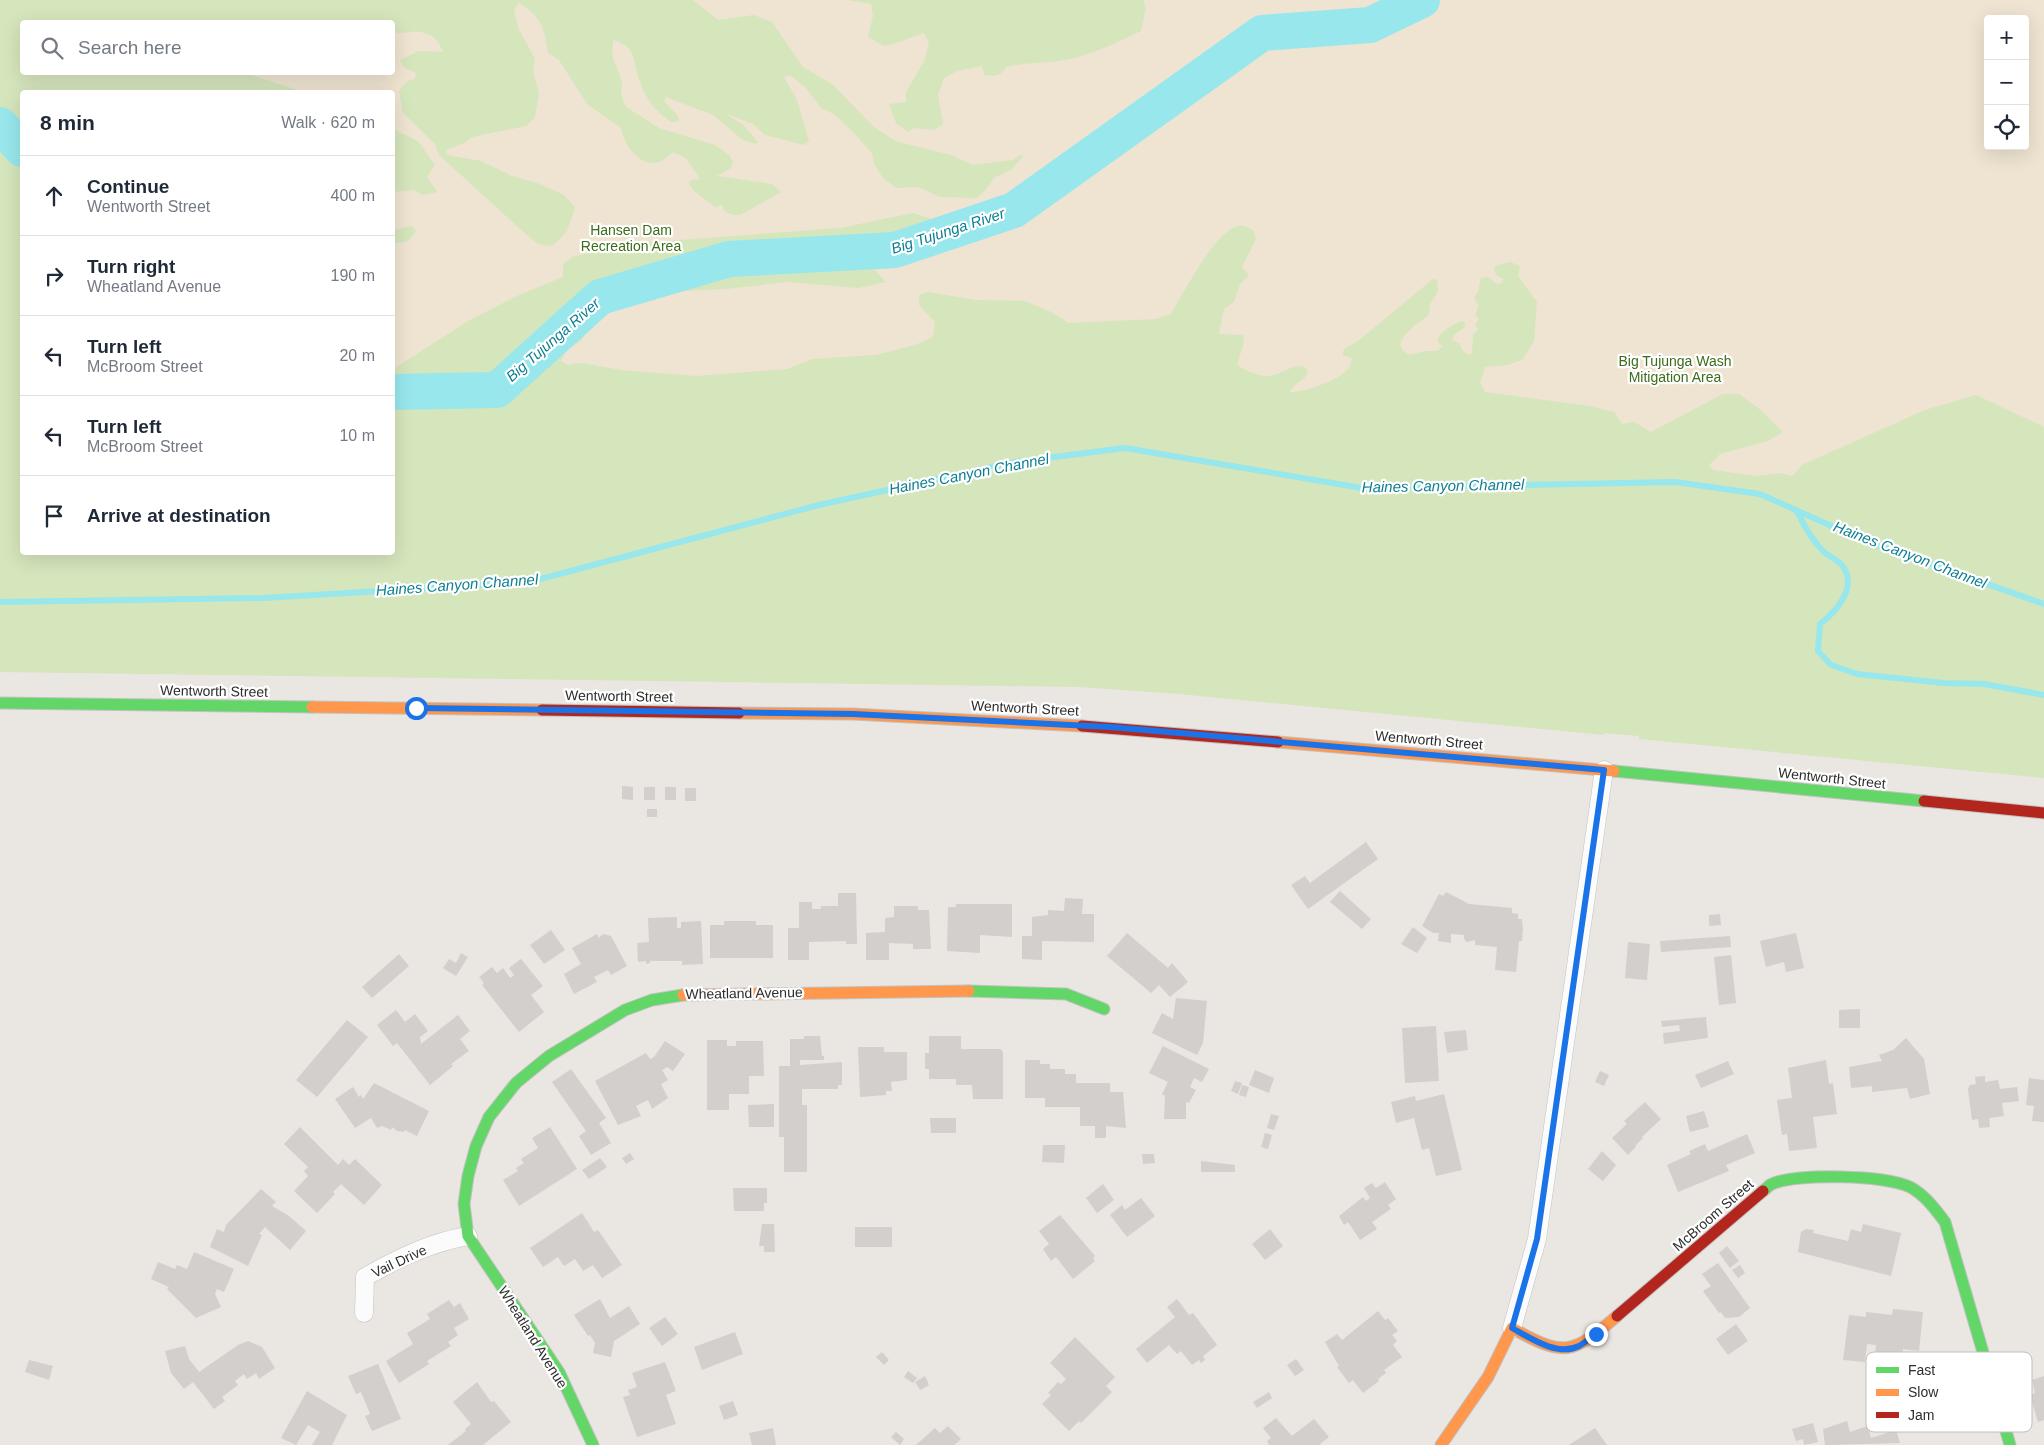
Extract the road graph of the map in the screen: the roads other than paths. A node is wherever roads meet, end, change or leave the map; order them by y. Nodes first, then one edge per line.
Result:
1 (0, 703) edge
2 (1604, 770) junction
3 (2044, 813) edge
4 (1104, 1009) dead end
5 (468, 1236) junction
6 (364, 1313) dead end
7 (1512, 1328) junction
8 (1983, 1352) edge
9 (2006, 1432) edge
10 (593, 1445) edge
11 (1441, 1445) edge
12 (2010, 1445) edge

1 - 2 main road, Wentworth Street
2 - 3 main road, Wentworth Street
2 - 7 street
4 - 5 main road, Wheatland Avenue
5 - 6 street, Vail Drive
5 - 10 main road, Wheatland Avenue
7 - 8 main road, McBroom Street
7 - 11 main road
9 - 12 main road, McBroom Street

